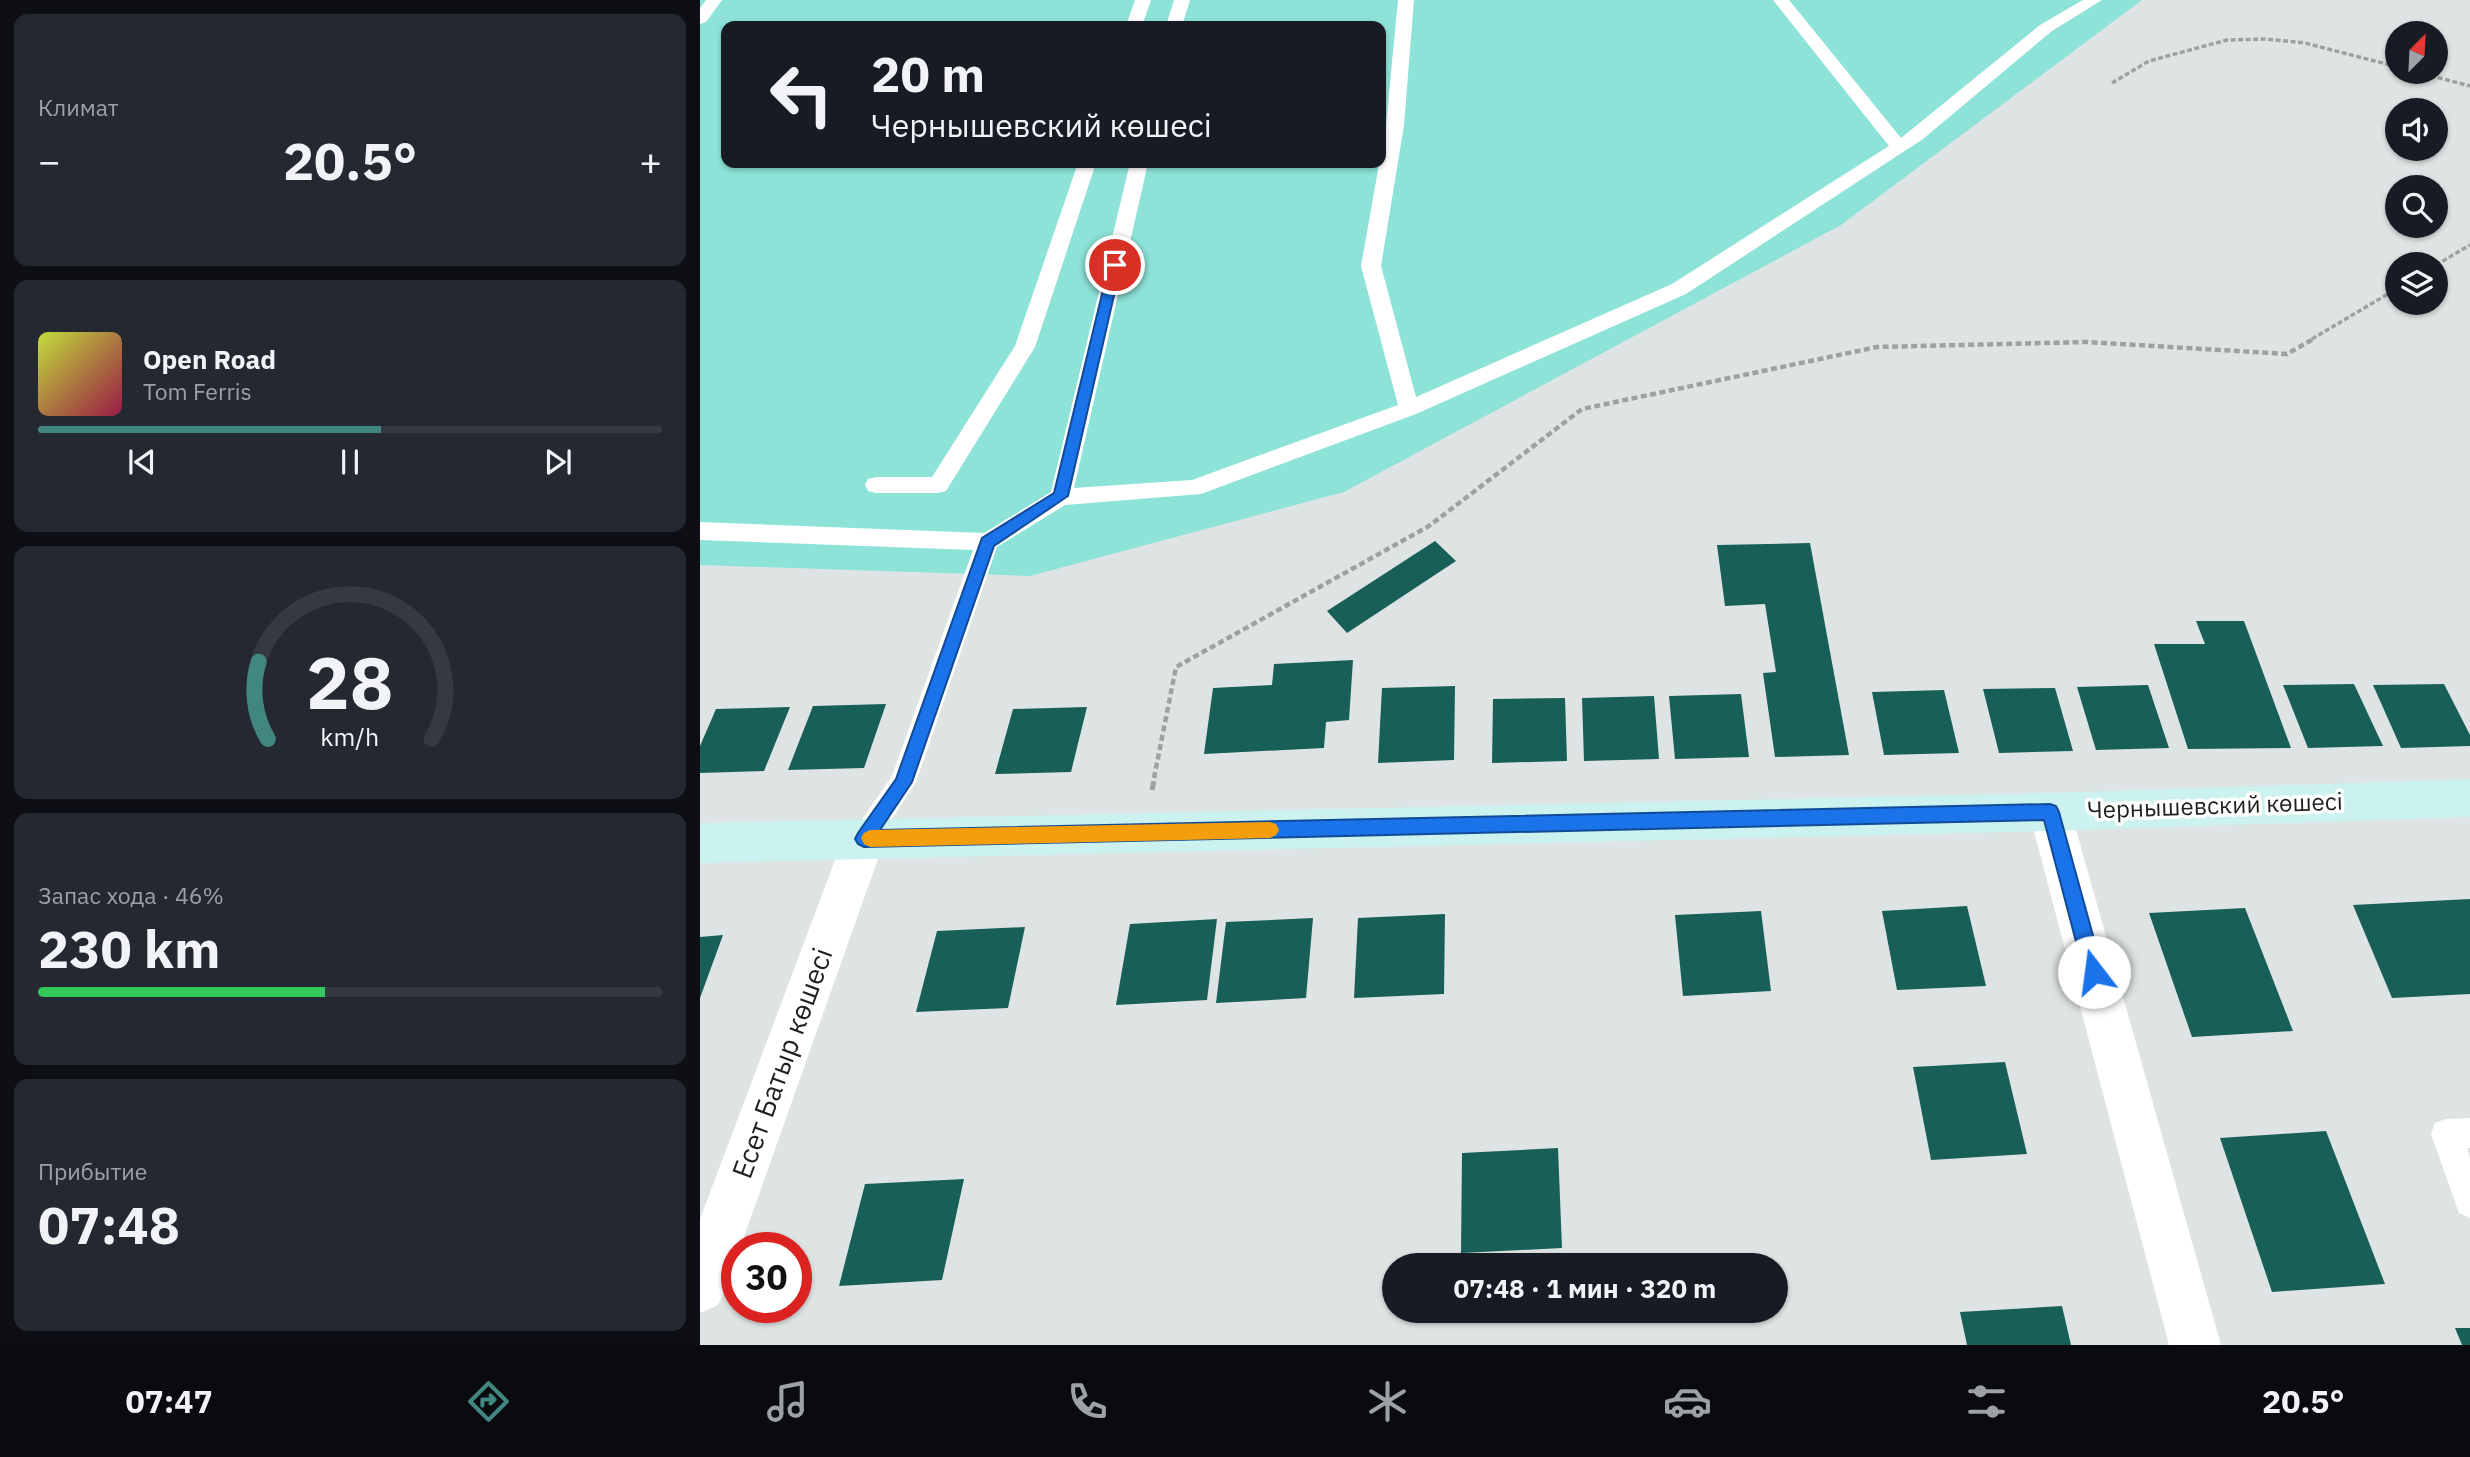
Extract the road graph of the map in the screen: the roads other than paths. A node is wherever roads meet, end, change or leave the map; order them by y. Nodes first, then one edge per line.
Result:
1 (714, 0) edge
2 (1143, 0) edge
3 (1182, 0) edge
4 (1406, 0) edge
5 (1781, 0) edge
6 (2094, 0) edge
7 (700, 19) edge
8 (1136, 21) edge
9 (1176, 21) edge
10 (1899, 146) junction
11 (1085, 168) edge
12 (1138, 168) edge
13 (1409, 409) junction
14 (876, 485) dead end
15 (1061, 496) junction
16 (700, 531) edge
17 (987, 542) junction
18 (2470, 798) edge
19 (2050, 812) junction
20 (864, 839) junction
21 (700, 843) edge
22 (2470, 1133) edge
23 (2470, 1202) edge
24 (700, 1287) edge
25 (2195, 1345) edge

1 - 7 lane
2 - 8 lane
3 - 9 lane
4 - 13 lane
5 - 10 lane
6 - 10 lane
10 - 13 lane
11 - 14 lane
12 - 15 lane
13 - 15 lane
15 - 17 lane
16 - 17 lane
17 - 20 lane
18 - 19 street, Чернышевский көшесі
19 - 20 street, Чернышевский көшесі
19 - 25 street
20 - 21 street, Чернышевский көшесі
20 - 24 street, Есет Батыр көшесі
22 - 23 lane

